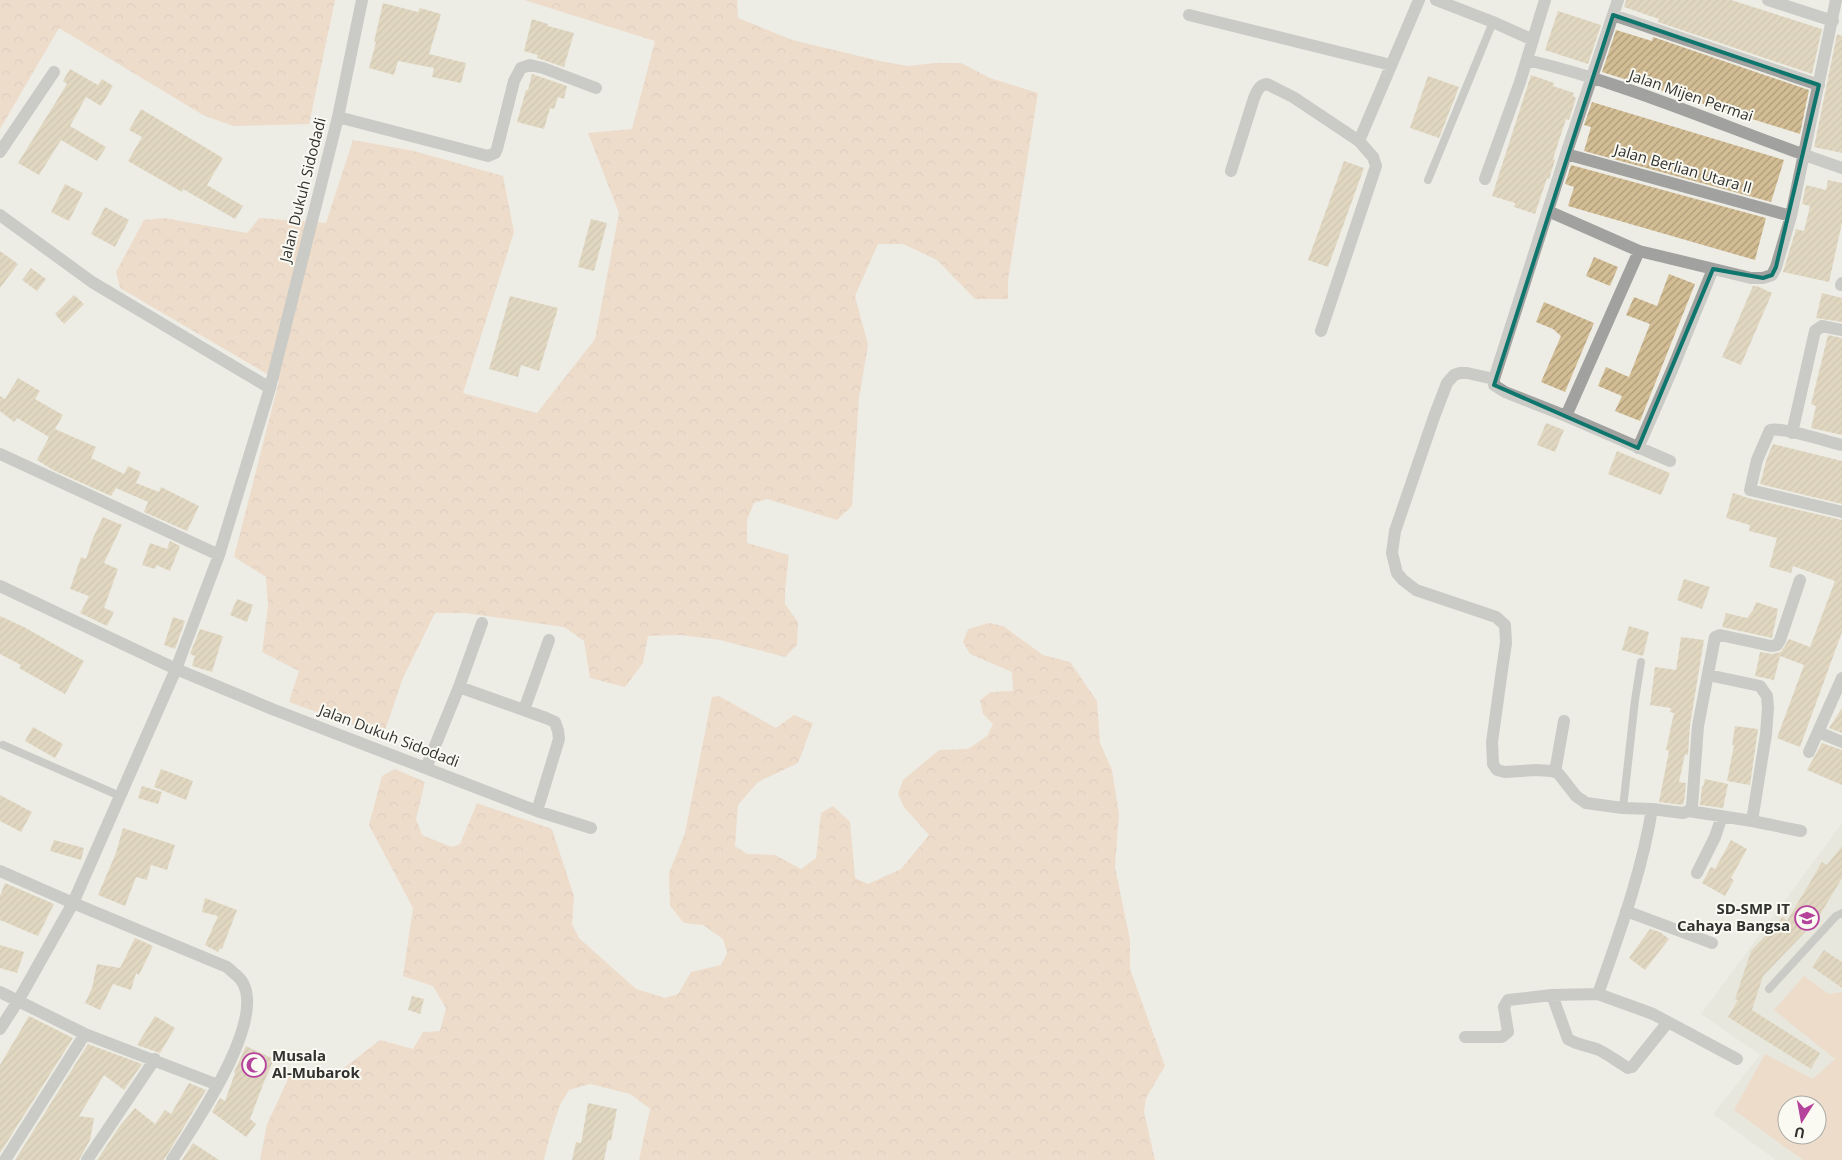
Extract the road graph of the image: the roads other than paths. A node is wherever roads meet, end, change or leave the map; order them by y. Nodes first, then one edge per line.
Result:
1 (362, 0) edge
2 (1419, 0) edge
3 (1436, 0) edge
4 (1546, 0) edge
5 (1618, 0) edge
6 (1768, 0) edge
7 (1836, 0) edge
8 (1613, 14) junction
9 (1189, 15) dead end
10 (1833, 20) junction
11 (1493, 22) junction
12 (1533, 40) junction
13 (1527, 60) junction
14 (1391, 65) junction
15 (54, 72) dead end
16 (1591, 79) junction
17 (1819, 85) junction
18 (596, 88) dead end
19 (338, 117) junction
20 (1359, 141) junction
21 (0, 152) edge
22 (1566, 154) junction
23 (1804, 155) junction
24 (1842, 168) edge
25 (1231, 171) dead end
26 (1485, 179) dead end
27 (1428, 180) dead end
28 (1548, 211) junction
29 (0, 215) edge
30 (1790, 216) junction
31 (1639, 250) junction
32 (1713, 269) junction
33 (1842, 330) edge
34 (1321, 331) dead end
35 (1494, 379) junction
36 (270, 388) junction
37 (1566, 416) junction
38 (1792, 433) junction
39 (1842, 444) edge
40 (1638, 448) junction
41 (0, 454) edge
42 (1670, 461) dead end
43 (1842, 512) edge
44 (219, 555) junction
45 (1800, 580) dead end
46 (0, 586) edge
47 (482, 623) dead end
48 (549, 640) dead end
49 (1641, 662) dead end
50 (176, 669) junction
51 (1708, 674) junction
52 (1842, 678) edge
53 (459, 687) junction
54 (524, 710) junction
55 (1564, 721) dead end
56 (1818, 732) junction
57 (1842, 742) edge
58 (3, 745) dead end
59 (1809, 752) dead end
60 (426, 768) junction
61 (1555, 772) junction
62 (120, 796) junction
63 (1623, 808) junction
64 (1652, 809) junction
65 (537, 811) junction
66 (1689, 811) junction
67 (1722, 816) junction
68 (1752, 821) junction
69 (591, 828) dead end
70 (1801, 831) dead end
71 (0, 870) edge
72 (1697, 873) dead end
73 (73, 903) junction
74 (1626, 911) junction
75 (1842, 913) edge
76 (1712, 943) dead end
77 (1769, 989) dead end
78 (0, 992) edge
79 (1598, 994) junction
80 (1552, 995) junction
81 (18, 1001) junction
82 (1668, 1022) junction
83 (0, 1028) edge
84 (85, 1034) junction
85 (1465, 1037) dead end
86 (155, 1059) junction
87 (1738, 1059) dead end
88 (218, 1085) junction
89 (5, 1160) edge
90 (87, 1160) edge
91 (172, 1160) edge

1 - 19 street, Jalan Dukuh Sidodadi
2 - 14 street
3 - 11 street
4 - 12 street
5 - 8 street
6 - 10 street
7 - 10 street
8 - 16 street
8 - 17 street
9 - 14 street
10 - 17 street
11 - 12 street
11 - 27 lane
12 - 13 street
13 - 16 street, Jalan Mijen Permai
13 - 26 street
14 - 20 street
15 - 21 street
16 - 22 street
16 - 23 street, Jalan Mijen Permai
17 - 23 street
18 - 19 street
19 - 36 street, Jalan Dukuh Sidodadi
20 - 25 street
20 - 34 street
22 - 28 street
22 - 30 street, Jalan Berlian Utara II
23 - 24 street, Jalan Mijen Permai
23 - 30 street
28 - 31 street
28 - 35 street
29 - 36 street
30 - 32 street
31 - 32 street
31 - 37 street
32 - 40 street
33 - 38 street
35 - 37 street
35 - 61 street
36 - 44 street, Jalan Dukuh Sidodadi
37 - 40 street
38 - 39 street
38 - 43 street
40 - 42 street
41 - 44 street
44 - 50 street, Jalan Dukuh Sidodadi
45 - 51 street
46 - 50 street, Jalan Dukuh Sidodadi
47 - 53 street
48 - 54 street
49 - 63 lane
50 - 60 street, Jalan Dukuh Sidodadi
50 - 62 street, Jalan Dukuh Sidodadi
51 - 66 street
51 - 68 street
52 - 56 street
53 - 54 street
53 - 60 street
54 - 65 street
55 - 61 street
56 - 57 street
56 - 59 street
58 - 62 lane
60 - 65 street, Jalan Dukuh Sidodadi
61 - 63 street
62 - 73 street, Jalan Dukuh Sidodadi
63 - 64 street
64 - 66 street
64 - 74 street
65 - 69 street, Jalan Dukuh Sidodadi
66 - 67 street
67 - 68 street
67 - 72 street
68 - 70 street
71 - 73 street
73 - 81 street, Jalan Dukuh Sidodadi
73 - 88 street
74 - 76 street
74 - 79 street
75 - 77 lane
78 - 81 street
79 - 80 street
79 - 82 street
80 - 82 street
80 - 85 street
81 - 83 street, Jalan Dukuh Sidodadi
81 - 84 street
82 - 87 street
84 - 86 street
84 - 89 street
86 - 88 street
86 - 90 street
88 - 91 street

